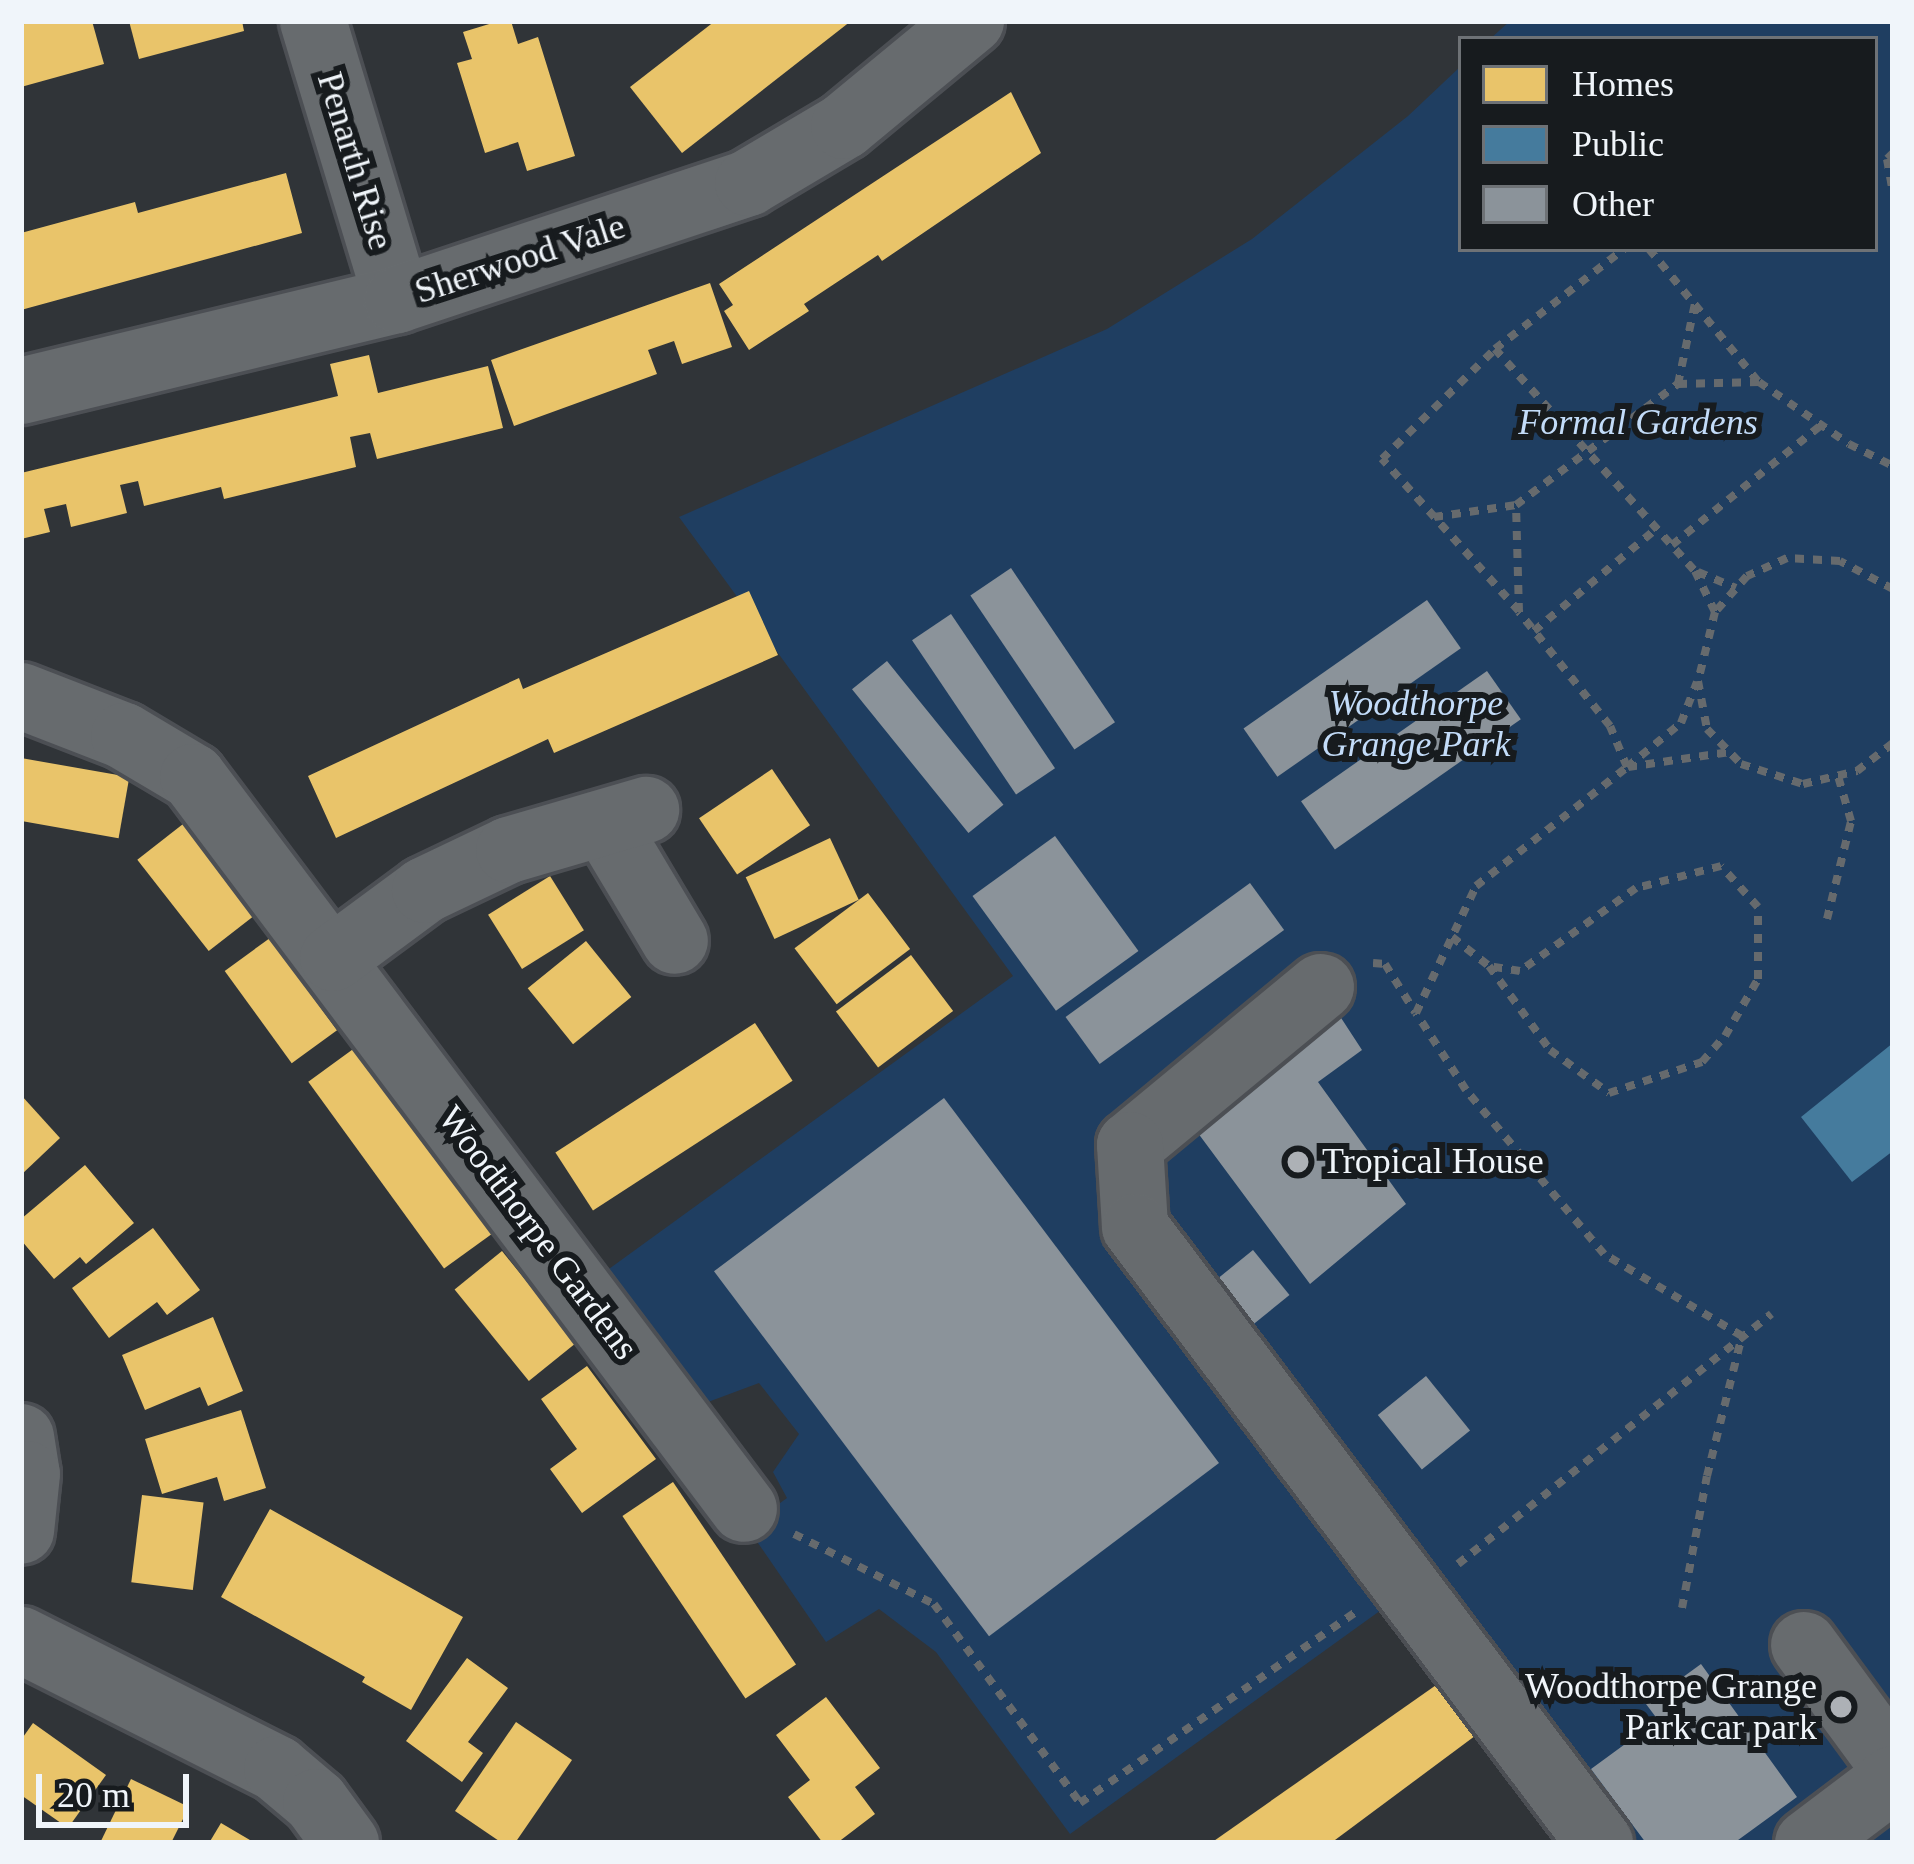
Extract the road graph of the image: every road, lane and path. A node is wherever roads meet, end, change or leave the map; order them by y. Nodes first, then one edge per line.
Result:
1 (314, 21) edge
2 (971, 21) edge
3 (1893, 153) edge
4 (1893, 192) edge
5 (1620, 252) edge
6 (1652, 252) edge
7 (397, 300) junction
8 (1695, 303) junction
9 (1495, 349) junction
10 (1759, 382) junction
11 (1678, 384) junction
12 (21, 391) edge
13 (1820, 425) junction
14 (1588, 450) junction
15 (1893, 466) edge
16 (1516, 505) junction
17 (1434, 517) junction
18 (1657, 528) junction
19 (1672, 544) junction
20 (1695, 571) junction
21 (1892, 584) edge
22 (1736, 588) junction
23 (1519, 612) junction
24 (1715, 612) junction
25 (1534, 631) junction
26 (1698, 681) junction
27 (21, 696) edge
28 (1893, 743) edge
29 (1730, 752) junction
30 (1627, 767) junction
31 (1838, 776) junction
32 (1826, 919) dead end
33 (1452, 937) junction
34 (675, 941) dead end
35 (333, 958) junction
36 (1489, 966) junction
37 (1322, 987) dead end
38 (1771, 1313) dead end
39 (1742, 1336) junction
40 (21, 1437) edge
41 (744, 1509) joint
42 (21, 1531) edge
43 (1409, 1589) junction
44 (1682, 1608) dead end
45 (21, 1640) edge
46 (1804, 1646) dead end
47 (1893, 1766) edge
48 (1893, 1780) edge
49 (346, 1843) edge
50 (1600, 1843) edge
51 (1808, 1843) edge

1 - 7 street, Penarth Rise
2 - 7 street, Sherwood Vale
3 - 4 path
5 - 9 path
6 - 8 path
7 - 12 street, Sherwood Vale
8 - 10 path
8 - 11 path
9 - 14 path
9 - 17 path
10 - 11 path
10 - 13 path
11 - 14 path
13 - 15 path
13 - 19 path
14 - 16 path
14 - 18 path
16 - 17 path
16 - 23 path
17 - 23 path
18 - 19 path
18 - 25 path
19 - 20 path
20 - 22 path
20 - 24 path
21 - 22 path
22 - 24 path
23 - 25 path
24 - 26 path
25 - 30 path
26 - 29 path
26 - 30 path
27 - 35 street, Woodthorpe Gardens
28 - 31 path
29 - 30 path
29 - 31 path
30 - 33 path
31 - 32 path
33 - 36 path
33 - 39 path
34 - 35 street
35 - 41 street, Woodthorpe Gardens
36 - 36 path
37 - 43 street
38 - 39 path
39 - 43 path
39 - 44 path
40 - 42 street
41 - 43 path
43 - 50 street
45 - 49 street
46 - 47 street
48 - 51 street

